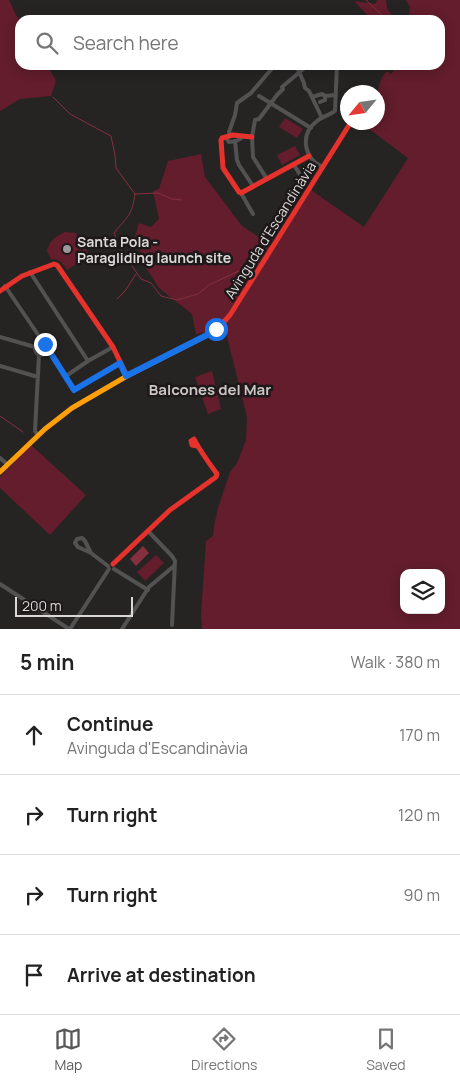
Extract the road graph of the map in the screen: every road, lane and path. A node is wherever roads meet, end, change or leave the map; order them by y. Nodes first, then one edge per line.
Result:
1 (271, 70) edge
2 (298, 70) edge
3 (301, 70) edge
4 (337, 70) edge
5 (299, 73) junction
6 (336, 95) junction
7 (259, 96) dead end
8 (325, 96) junction
9 (312, 97) junction
10 (320, 102) dead end
11 (271, 103) junction
12 (322, 118) junction
13 (311, 128) junction
14 (346, 130) edge
15 (228, 137) junction
16 (243, 137) junction
17 (252, 137) junction
18 (235, 141) junction
19 (309, 156) junction
20 (294, 165) junction
21 (322, 167) junction
22 (266, 179) junction
23 (304, 181) dead end
24 (253, 186) junction
25 (241, 193) junction
26 (253, 214) dead end
27 (30, 272) junction
28 (5, 286) junction
29 (0, 291) edge
30 (0, 337) edge
31 (41, 342) junction
32 (35, 347) junction
33 (113, 347) junction
34 (47, 351) junction
35 (39, 355) junction
36 (88, 361) junction
37 (120, 363) junction
38 (0, 366) edge
39 (66, 376) junction
40 (126, 376) junction
41 (38, 377) junction
42 (38, 435) junction
43 (197, 446) dead end
44 (0, 458) edge
45 (7, 464) junction
46 (0, 472) edge
47 (148, 532) junction
48 (91, 553) dead end
49 (175, 565) junction
50 (111, 567) junction
51 (0, 584) edge
52 (148, 590) junction
53 (172, 625) dead end
54 (70, 629) edge
55 (122, 629) edge

1 - 15 street
2 - 5 street
3 - 5 street
4 - 6 street
5 - 9 street
5 - 11 street
6 - 8 street
6 - 12 street
7 - 11 street
8 - 9 street
8 - 10 street
9 - 12 street
11 - 13 street
11 - 17 street
12 - 13 street
13 - 19 street
14 - 21 street, Avinguda d'Escandinàvia
15 - 16 street
15 - 18 street
15 - 25 street
16 - 17 street
16 - 18 street
17 - 22 street
18 - 24 street
19 - 20 street
19 - 21 street
20 - 22 street
20 - 23 street
21 - 40 street, Avinguda d'Escandinàvia
22 - 24 street
24 - 25 street
25 - 26 street
27 - 28 street
27 - 33 street
27 - 36 street
28 - 29 street
28 - 31 street
30 - 32 street
31 - 32 street
31 - 34 street
32 - 35 street
33 - 36 street
33 - 37 street
34 - 35 street
34 - 39 street
35 - 41 street
36 - 39 street
37 - 39 street
37 - 40 street
38 - 41 street
40 - 42 street, Avinguda d'Escandinàvia
41 - 42 street
42 - 45 street, Avinguda d'Escandinàvia
43 - 47 street
44 - 45 street
45 - 46 street, Avinguda d'Escandinàvia
47 - 49 street
47 - 50 street
48 - 50 street
49 - 52 street
49 - 53 street
50 - 52 street
50 - 54 street
51 - 54 street
52 - 55 street

